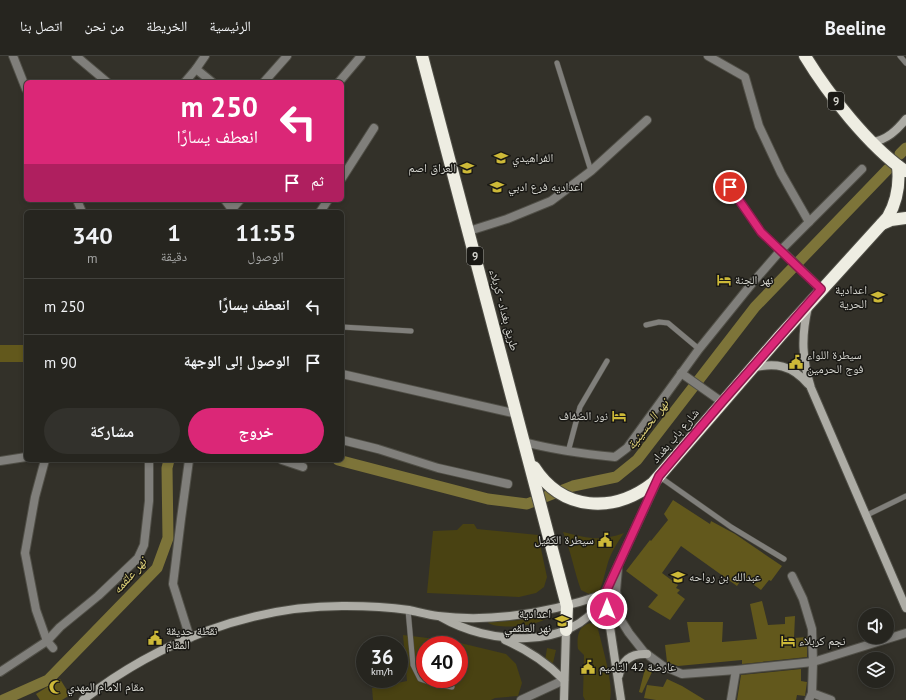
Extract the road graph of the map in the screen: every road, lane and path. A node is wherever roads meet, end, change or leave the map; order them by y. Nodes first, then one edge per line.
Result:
1 (13, 56) edge
2 (76, 56) edge
3 (205, 56) edge
4 (287, 56) edge
5 (361, 56) edge
6 (422, 56) edge
7 (708, 56) edge
8 (806, 56) edge
9 (900, 56) edge
10 (557, 63) dead end
11 (906, 63) edge
12 (196, 70) junction
13 (105, 80) edge
14 (187, 80) edge
15 (209, 80) edge
16 (266, 80) edge
17 (341, 80) edge
18 (24, 85) edge
19 (906, 118) edge
20 (647, 120) dead end
21 (374, 128) dead end
22 (872, 142) junction
23 (862, 169) dead end
24 (903, 169) edge
25 (591, 171) junction
26 (344, 175) edge
27 (723, 177) dead end
28 (906, 218) edge
29 (809, 222) junction
30 (882, 224) junction
31 (469, 231) junction
32 (781, 250) junction
33 (821, 289) junction
34 (810, 302) junction
35 (646, 325) dead end
36 (344, 327) edge
37 (411, 331) dead end
38 (698, 349) junction
39 (607, 360) dead end
40 (752, 368) junction
41 (681, 373) junction
42 (344, 374) edge
43 (811, 388) junction
44 (722, 402) junction
45 (517, 414) junction
46 (344, 440) edge
47 (524, 442) junction
48 (568, 452) junction
49 (24, 457) edge
50 (0, 461) edge
51 (44, 462) edge
52 (149, 462) edge
53 (189, 462) edge
54 (288, 462) edge
55 (303, 467) dead end
56 (534, 469) junction
57 (659, 476) junction
58 (508, 484) dead end
59 (906, 496) edge
60 (866, 516) junction
61 (784, 559) dead end
62 (619, 564) junction
63 (792, 576) dead end
64 (605, 594) junction
65 (568, 606) junction
66 (906, 608) edge
67 (408, 610) junction
68 (439, 616) junction
69 (566, 630) junction
70 (629, 633) junction
71 (906, 633) edge
72 (190, 638) junction
73 (501, 638) junction
74 (50, 644) junction
75 (647, 654) junction
76 (813, 662) junction
77 (736, 670) junction
78 (416, 671) edge
79 (0, 672) edge
80 (564, 680) junction
81 (618, 682) junction
82 (811, 696) edge
83 (87, 699) edge
84 (521, 700) edge
85 (564, 700) edge
86 (621, 700) edge
87 (731, 700) edge
88 (831, 700) edge

1 - 18 street
2 - 13 street
3 - 12 street
4 - 16 street
5 - 17 street
6 - 31 highway, طريق بغداد - كربلاء / 9
7 - 29 street
8 - 22 highway, 9
9 - 11 lane
10 - 25 lane
12 - 14 street
12 - 15 street
19 - 22 main road
20 - 25 street
21 - 26 street
22 - 24 highway, 9
23 - 29 street
24 - 30 highway, شارع باب بغداد
25 - 31 street
27 - 32 lane
28 - 30 highway
29 - 32 street
30 - 33 highway, شارع باب بغداد
31 - 45 highway, طريق بغداد - كربلاء / 9
32 - 33 street
32 - 38 street
33 - 34 highway, شارع باب بغداد
34 - 40 highway, شارع باب بغداد
34 - 43 main road
35 - 38 lane
36 - 37 lane
38 - 41 street
39 - 48 lane
40 - 43 main road
40 - 44 highway, شارع باب بغداد
41 - 44 street
41 - 48 street
42 - 45 street
43 - 60 main road
44 - 57 highway, شارع باب بغداد
45 - 47 highway, طريق بغداد - كربلاء / 9
46 - 58 street
47 - 48 street
47 - 56 highway, طريق بغداد - كربلاء / 9
49 - 50 street
51 - 74 street
52 - 74 street
53 - 72 street
54 - 55 street
56 - 57 highway
56 - 65 highway, طريق بغداد - كربلاء
57 - 61 lane
57 - 62 main road, شارع باب بغداد
59 - 60 lane
60 - 66 main road
62 - 64 main road, شارع باب بغداد
62 - 70 street
63 - 76 street
64 - 65 main road
64 - 69 main road, شارع باب بغداد
64 - 70 street
64 - 81 main road
65 - 68 main road
65 - 69 highway, طريق بغداد - كربلاء
67 - 68 main road
67 - 72 main road
67 - 78 lane
68 - 73 main road
69 - 73 main road, شارع باب بغداد
69 - 80 main road
70 - 75 street
71 - 76 street
72 - 83 main road
73 - 80 main road
74 - 79 street
75 - 77 street
75 - 81 main road
76 - 77 street
76 - 82 street
77 - 87 street
80 - 84 street
80 - 85 main road
81 - 86 main road
82 - 88 street

